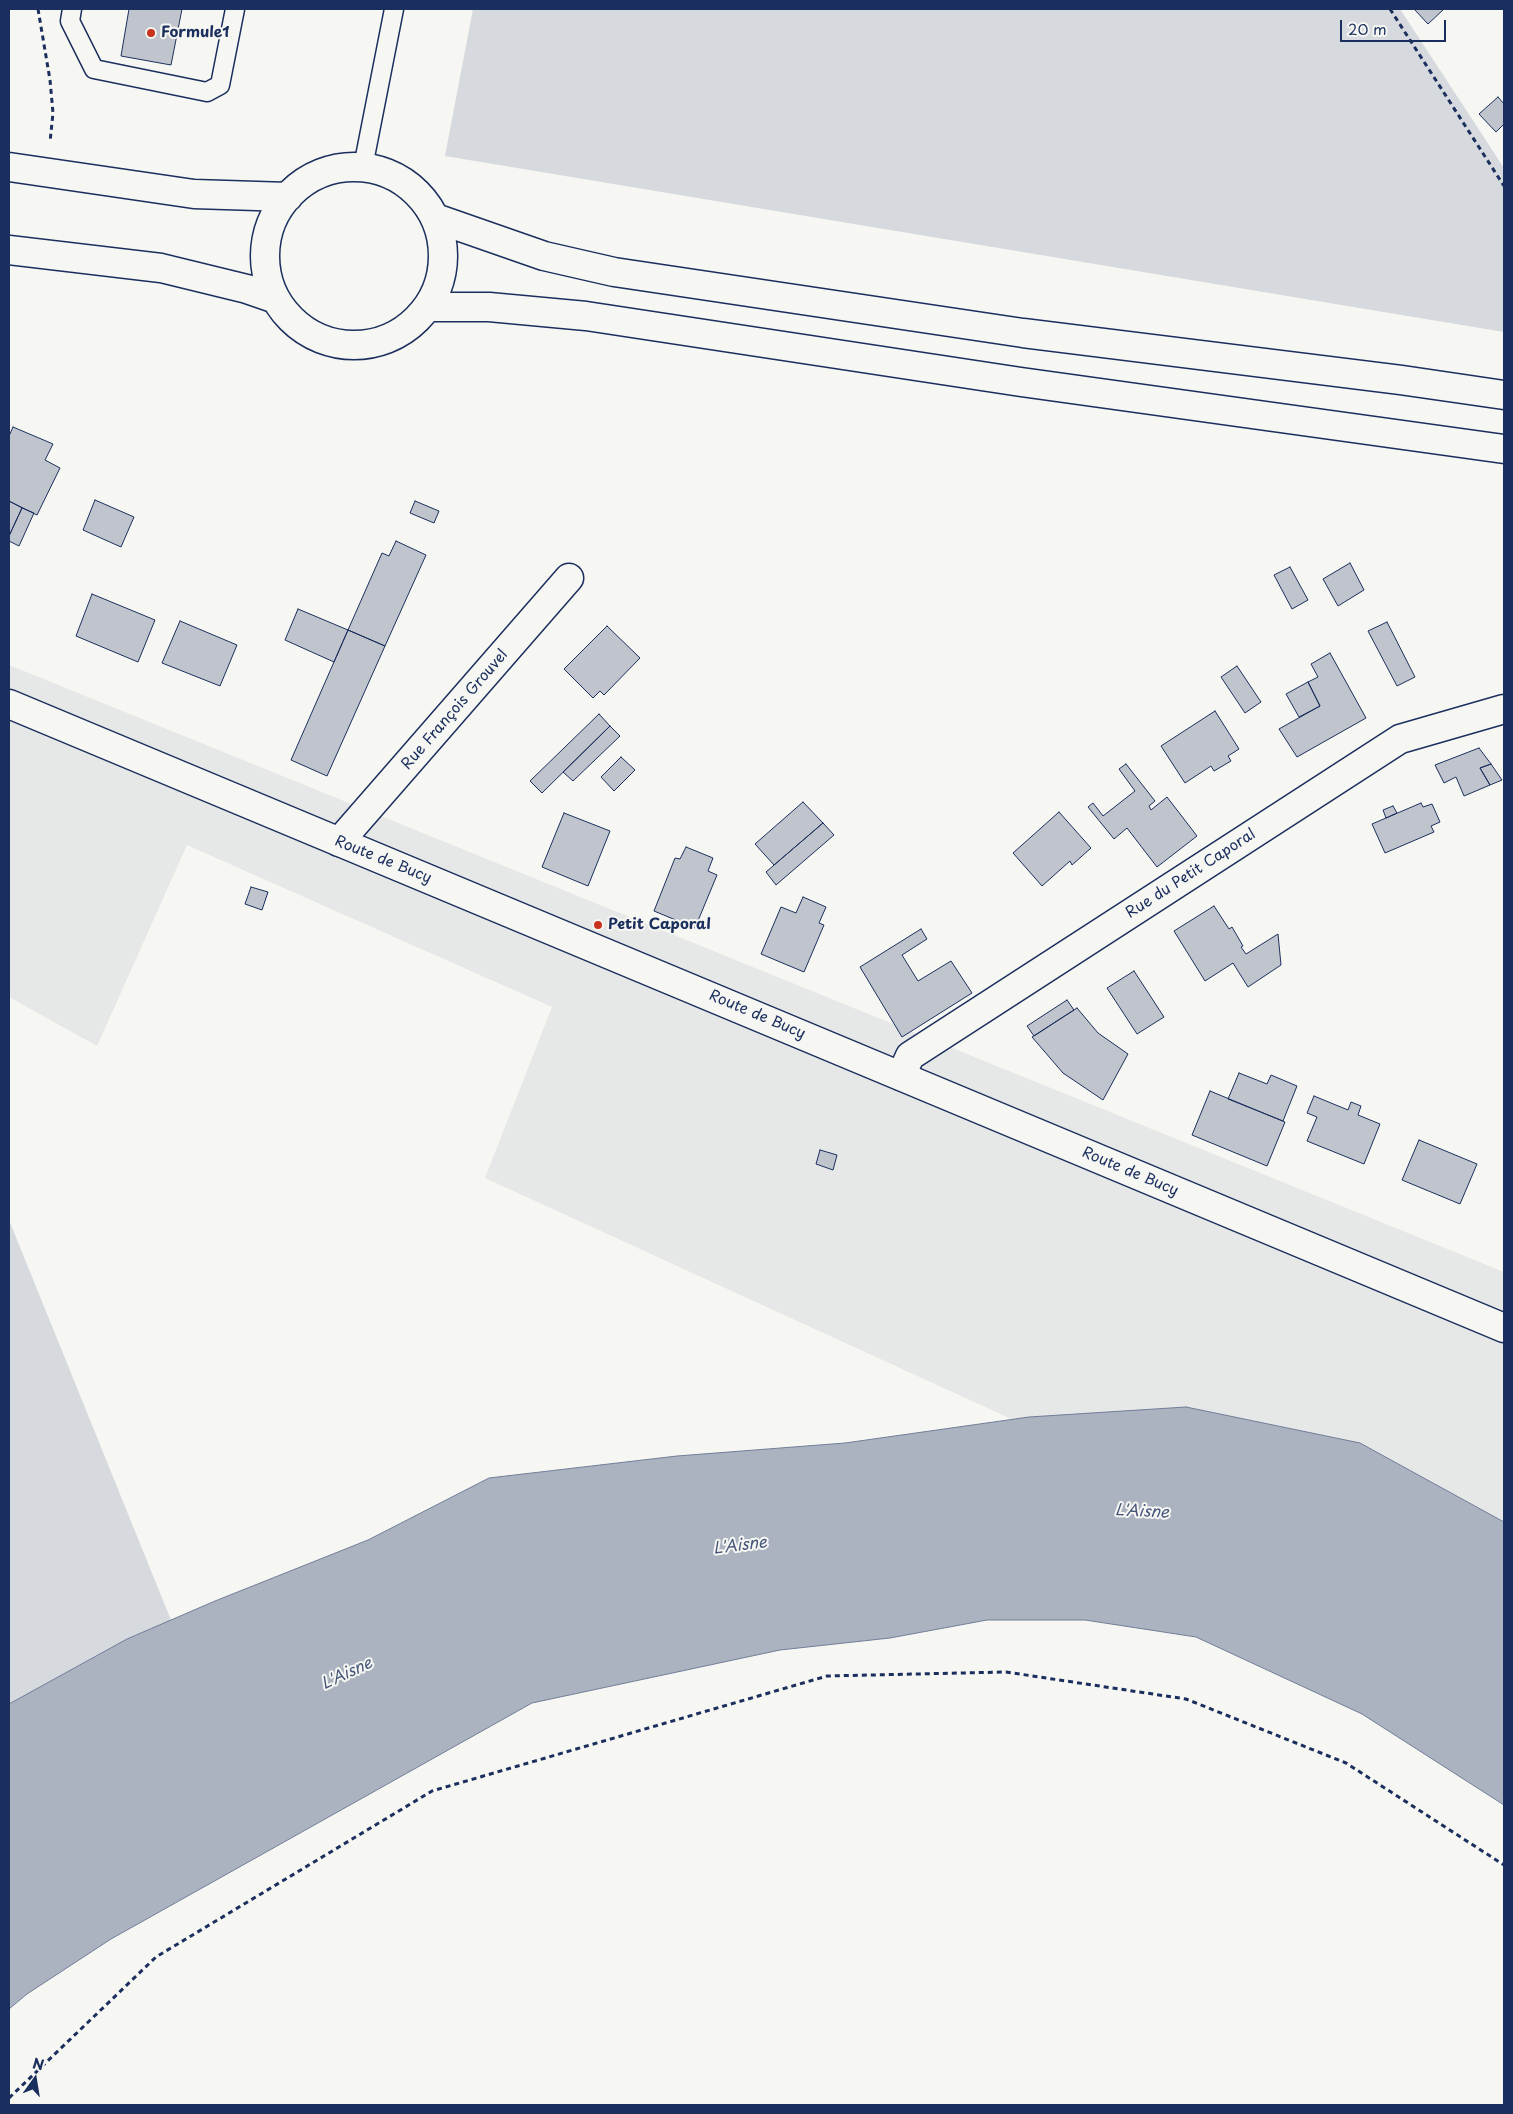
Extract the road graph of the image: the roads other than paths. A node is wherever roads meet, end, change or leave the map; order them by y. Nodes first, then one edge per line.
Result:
1 (72, 9) edge
2 (235, 9) edge
3 (394, 9) edge
4 (9, 167) edge
5 (363, 167) junction
6 (288, 196) junction
7 (436, 218) junction
8 (9, 250) edge
9 (276, 299) junction
10 (429, 306) junction
11 (1504, 395) edge
12 (1504, 449) edge
13 (569, 578) dead end
14 (9, 704) edge
15 (1504, 709) edge
16 (339, 842) junction
17 (901, 1076) junction
18 (1504, 1328) edge

1 - 2 lane
3 - 5 lane
4 - 6 main road
5 - 6 main road
5 - 7 main road
6 - 9 main road
7 - 10 main road
7 - 11 main road
8 - 9 main road
9 - 10 main road
10 - 12 main road
13 - 16 main road, Rue François Grouvel
14 - 16 main road, Route de Bucy
15 - 17 main road, Rue du Petit Caporal
16 - 17 main road, Route de Bucy
17 - 18 main road, Route de Bucy

